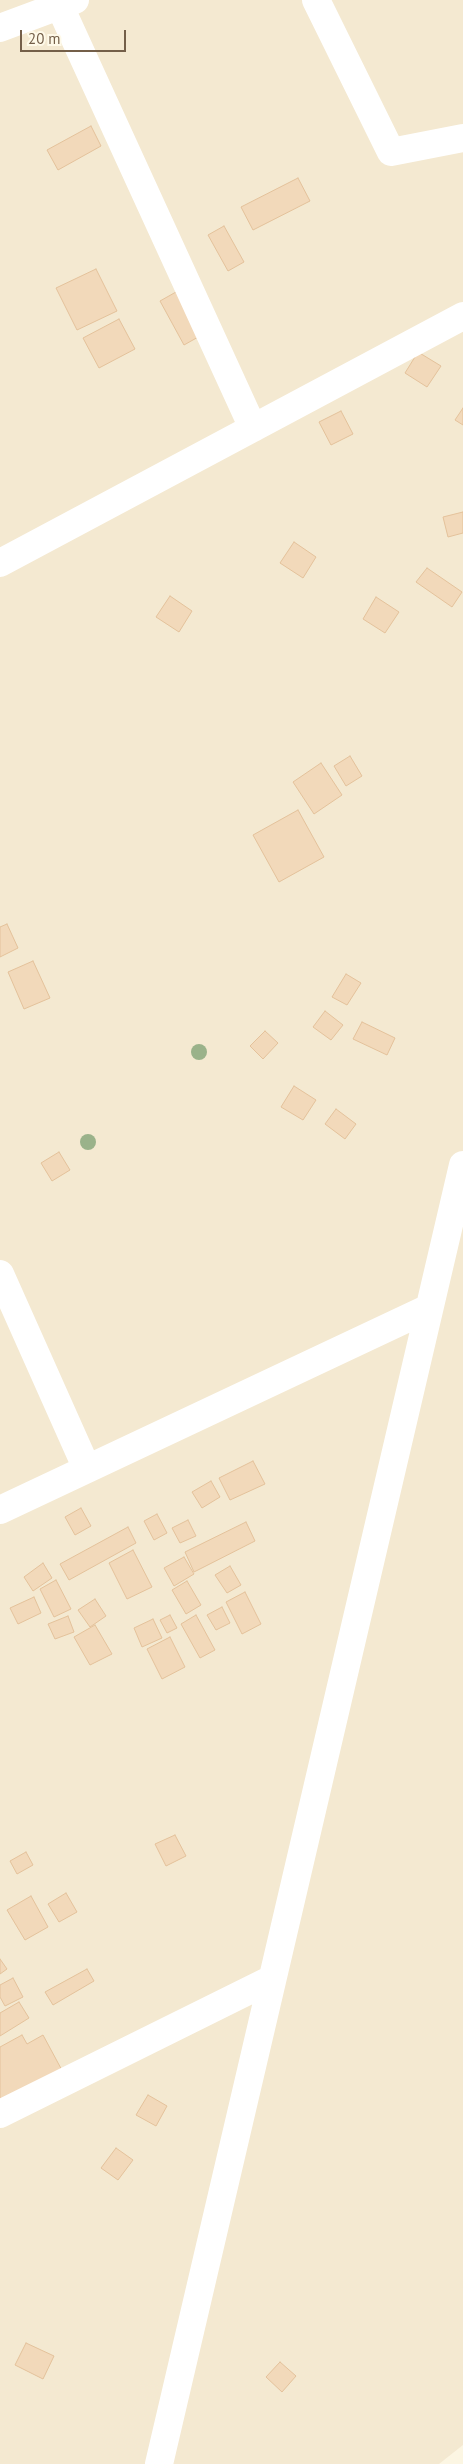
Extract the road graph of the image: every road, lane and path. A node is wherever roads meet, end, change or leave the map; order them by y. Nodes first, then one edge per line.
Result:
1 (316, 0) edge
2 (64, 2) edge
3 (0, 28) edge
4 (463, 138) edge
5 (463, 316) edge
6 (253, 428) junction
7 (0, 563) edge
8 (463, 1165) edge
9 (0, 1274) edge
10 (429, 1308) junction
11 (87, 1469) junction
12 (0, 1510) edge
13 (272, 1979) junction
14 (0, 2114) edge
15 (159, 2464) edge

1 - 4 street
2 - 3 street
2 - 6 street
5 - 6 street
6 - 7 street
8 - 10 street
9 - 11 street
10 - 11 street
10 - 13 street
11 - 12 street
13 - 14 street
13 - 15 street

